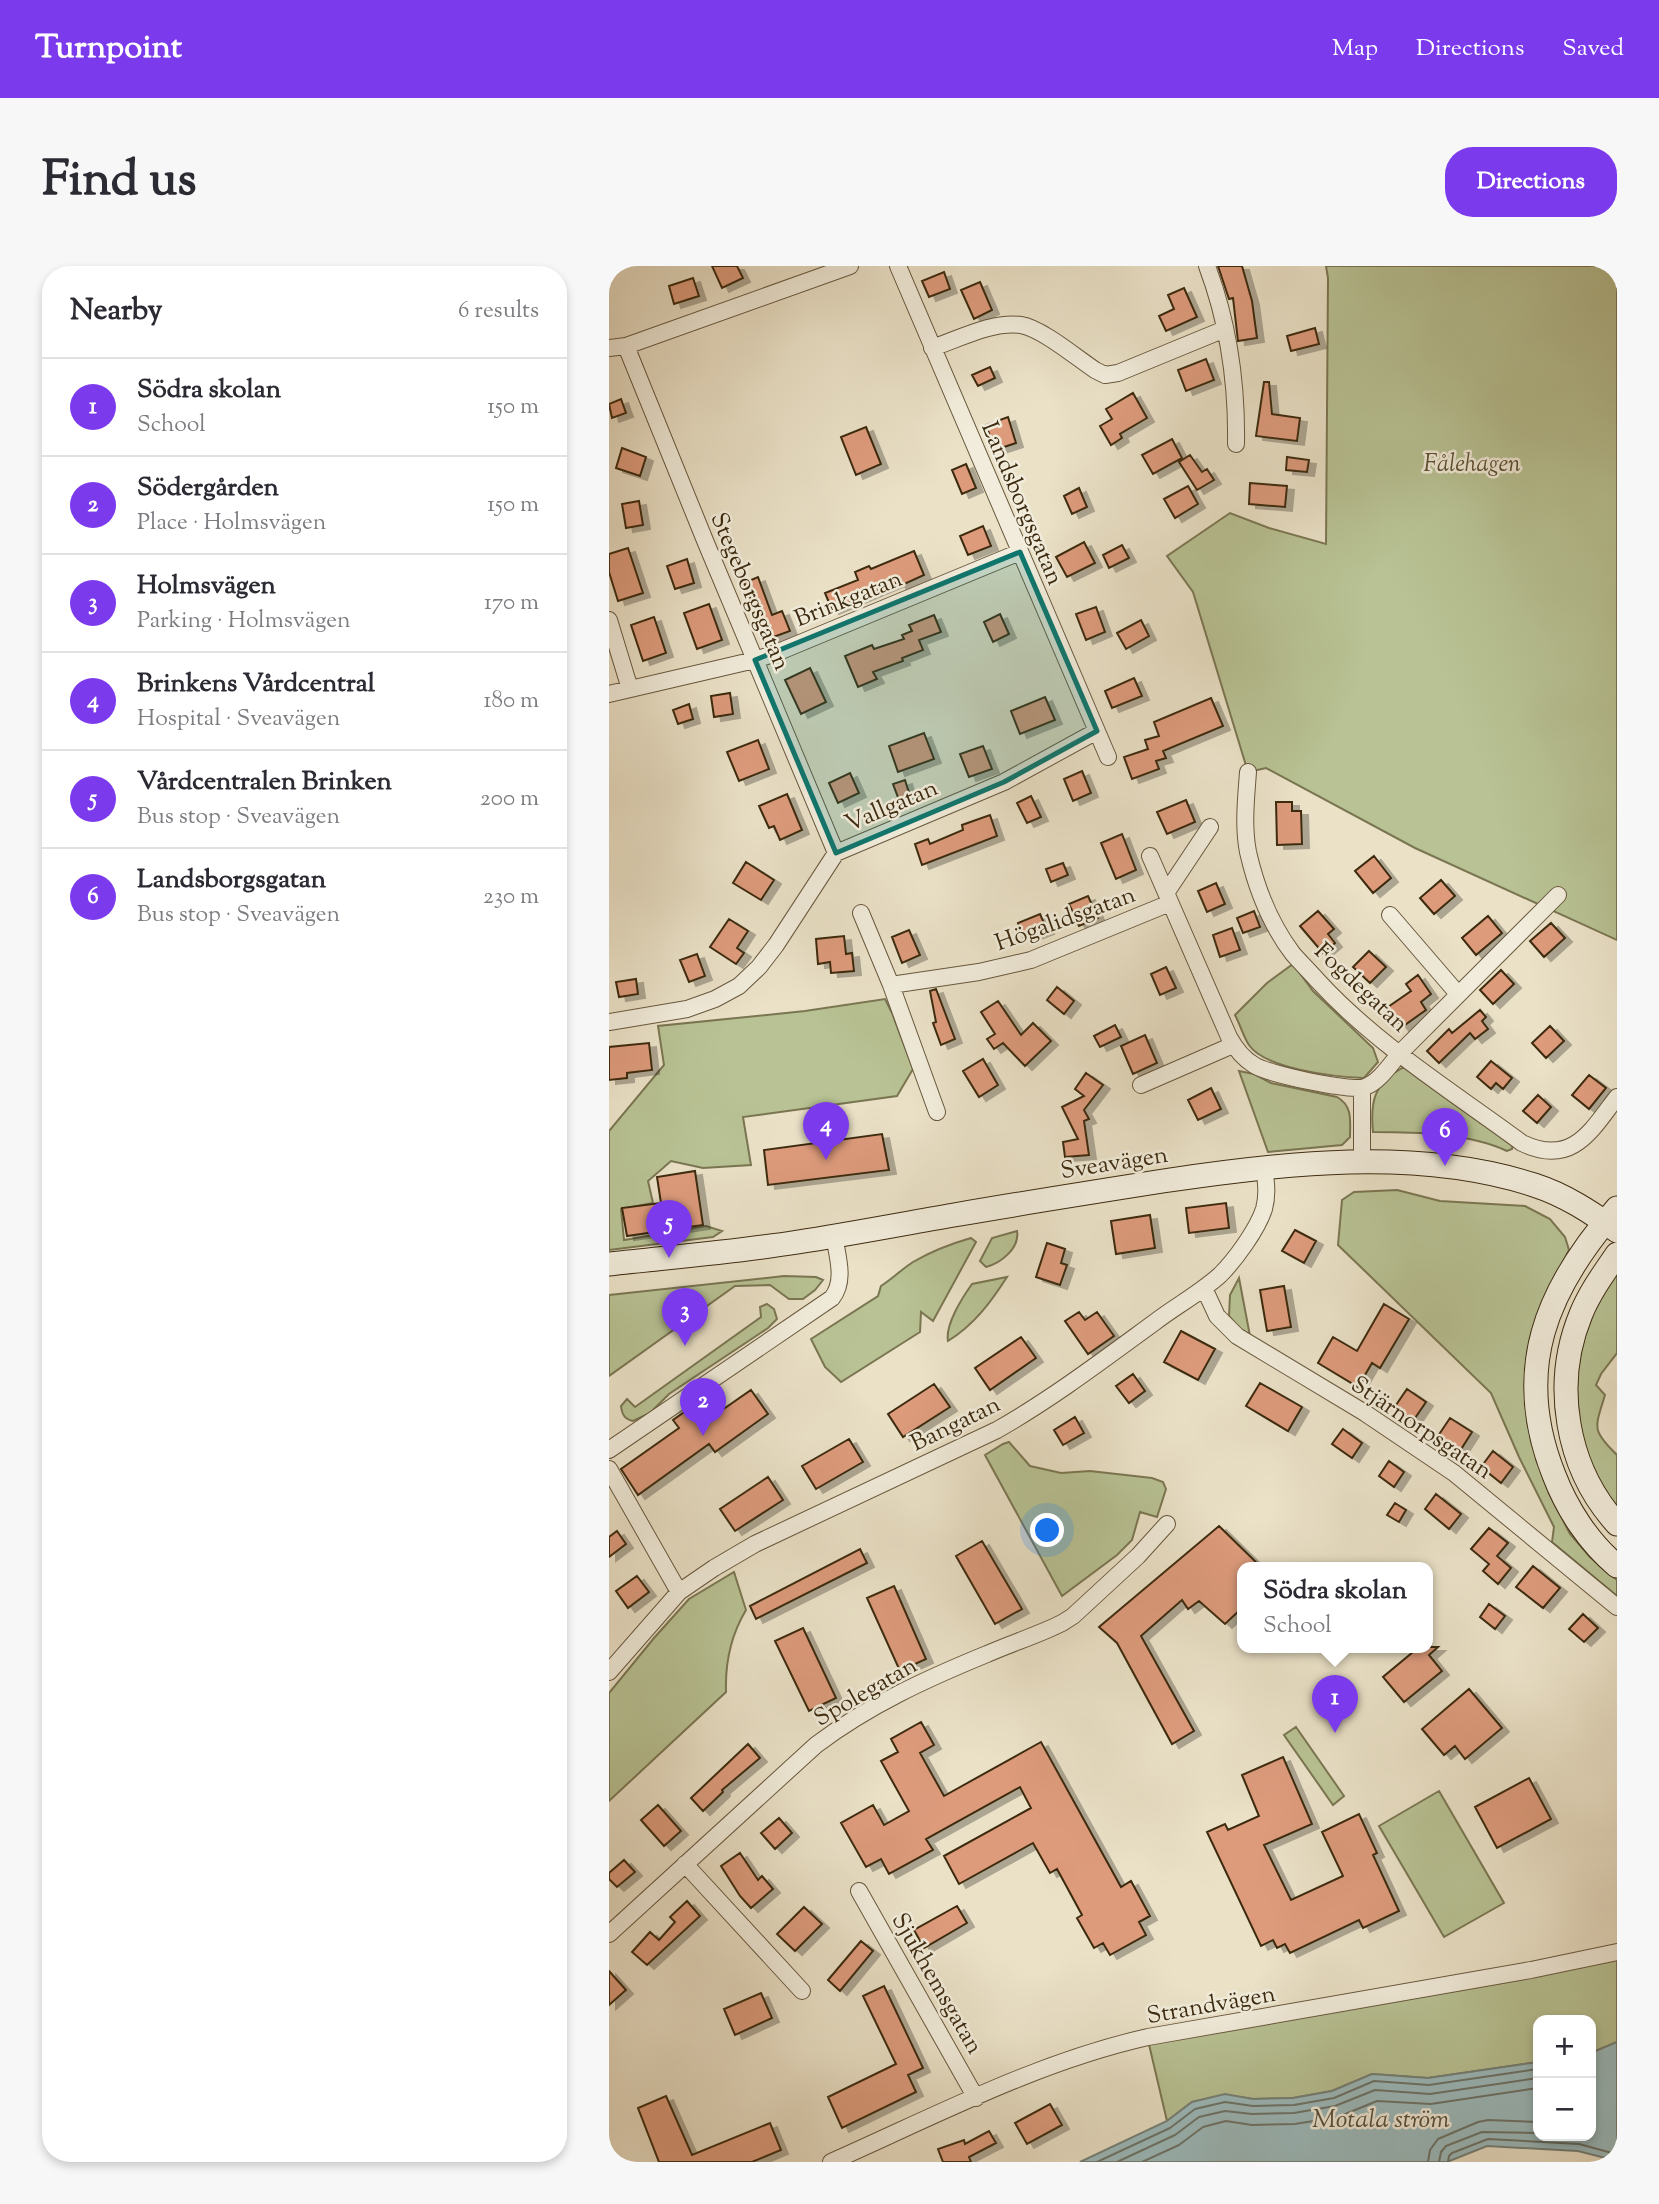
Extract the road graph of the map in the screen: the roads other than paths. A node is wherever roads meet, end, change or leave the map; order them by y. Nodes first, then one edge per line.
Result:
1 (850, 266) edge
2 (898, 266) edge
3 (1207, 266) edge
4 (1225, 329) junction
5 (626, 346) junction
6 (609, 348) edge
7 (932, 348) junction
8 (1235, 444) dead end
9 (1020, 552) junction
10 (609, 620) edge
11 (755, 660) junction
12 (630, 689) junction
13 (609, 694) edge
14 (1097, 731) junction
15 (1108, 757) dead end
16 (1248, 772) dead end
17 (1210, 827) dead end
18 (836, 853) junction
19 (1150, 856) dead end
20 (1558, 895) dead end
21 (1168, 898) junction
22 (861, 914) dead end
23 (1390, 915) dead end
24 (891, 985) junction
25 (1458, 995) junction
26 (609, 1021) edge
27 (1233, 1045) junction
28 (1399, 1053) junction
29 (1141, 1085) dead end
30 (1362, 1088) junction
31 (1617, 1097) edge
32 (937, 1112) dead end
33 (1362, 1163) junction
34 (1264, 1167) junction
35 (1613, 1220) edge
36 (834, 1235) junction
37 (1617, 1254) edge
38 (609, 1265) edge
39 (1204, 1288) junction
40 (609, 1450) edge
41 (609, 1469) edge
42 (1167, 1524) dead end
43 (1617, 1524) edge
44 (1617, 1566) edge
45 (679, 1592) junction
46 (1617, 1607) edge
47 (609, 1672) edge
48 (685, 1864) junction
49 (859, 1891) dead end
50 (609, 1934) edge
51 (1617, 1952) edge
52 (802, 1991) dead end
53 (976, 2098) junction
54 (831, 2162) edge

1 - 5 street
2 - 7 street, Landsborgsgatan
3 - 4 street
4 - 7 street
4 - 8 street
5 - 6 street
5 - 11 street, Stegeborgsgatan
7 - 9 street, Landsborgsgatan
9 - 11 street, Brinkgatan
9 - 14 street, Landsborgsgatan
10 - 12 street
11 - 12 street, Brinkgatan
11 - 18 street, Stegeborgsgatan
12 - 13 street, Brinkgatan
14 - 15 street, Landsborgsgatan
14 - 18 street, Vallgatan
16 - 28 street, Fogdegatan
17 - 21 street
18 - 26 street, Vallgatan
19 - 21 street
20 - 25 street
21 - 24 street, Högalidsgatan
21 - 27 street
22 - 24 street
23 - 25 street
24 - 32 street
25 - 28 street
27 - 29 street
27 - 30 street
28 - 30 street
28 - 31 street, Fogdegatan
30 - 33 street
33 - 34 main road, Sveavägen
33 - 35 main road, Sveavägen
34 - 36 main road, Sveavägen
34 - 39 street, Bangatan
35 - 44 main road
36 - 38 main road, Sveavägen
36 - 40 street
37 - 43 main road
39 - 45 street, Bangatan
39 - 46 street, Stjärnorpsgatan
41 - 45 street
42 - 48 street, Spolegatan
45 - 47 street, Bangatan
48 - 50 street, Spolegatan
48 - 52 street
49 - 53 street, Sjukhemsgatan
51 - 53 street, Strandvägen
53 - 54 street, Strandvägen

